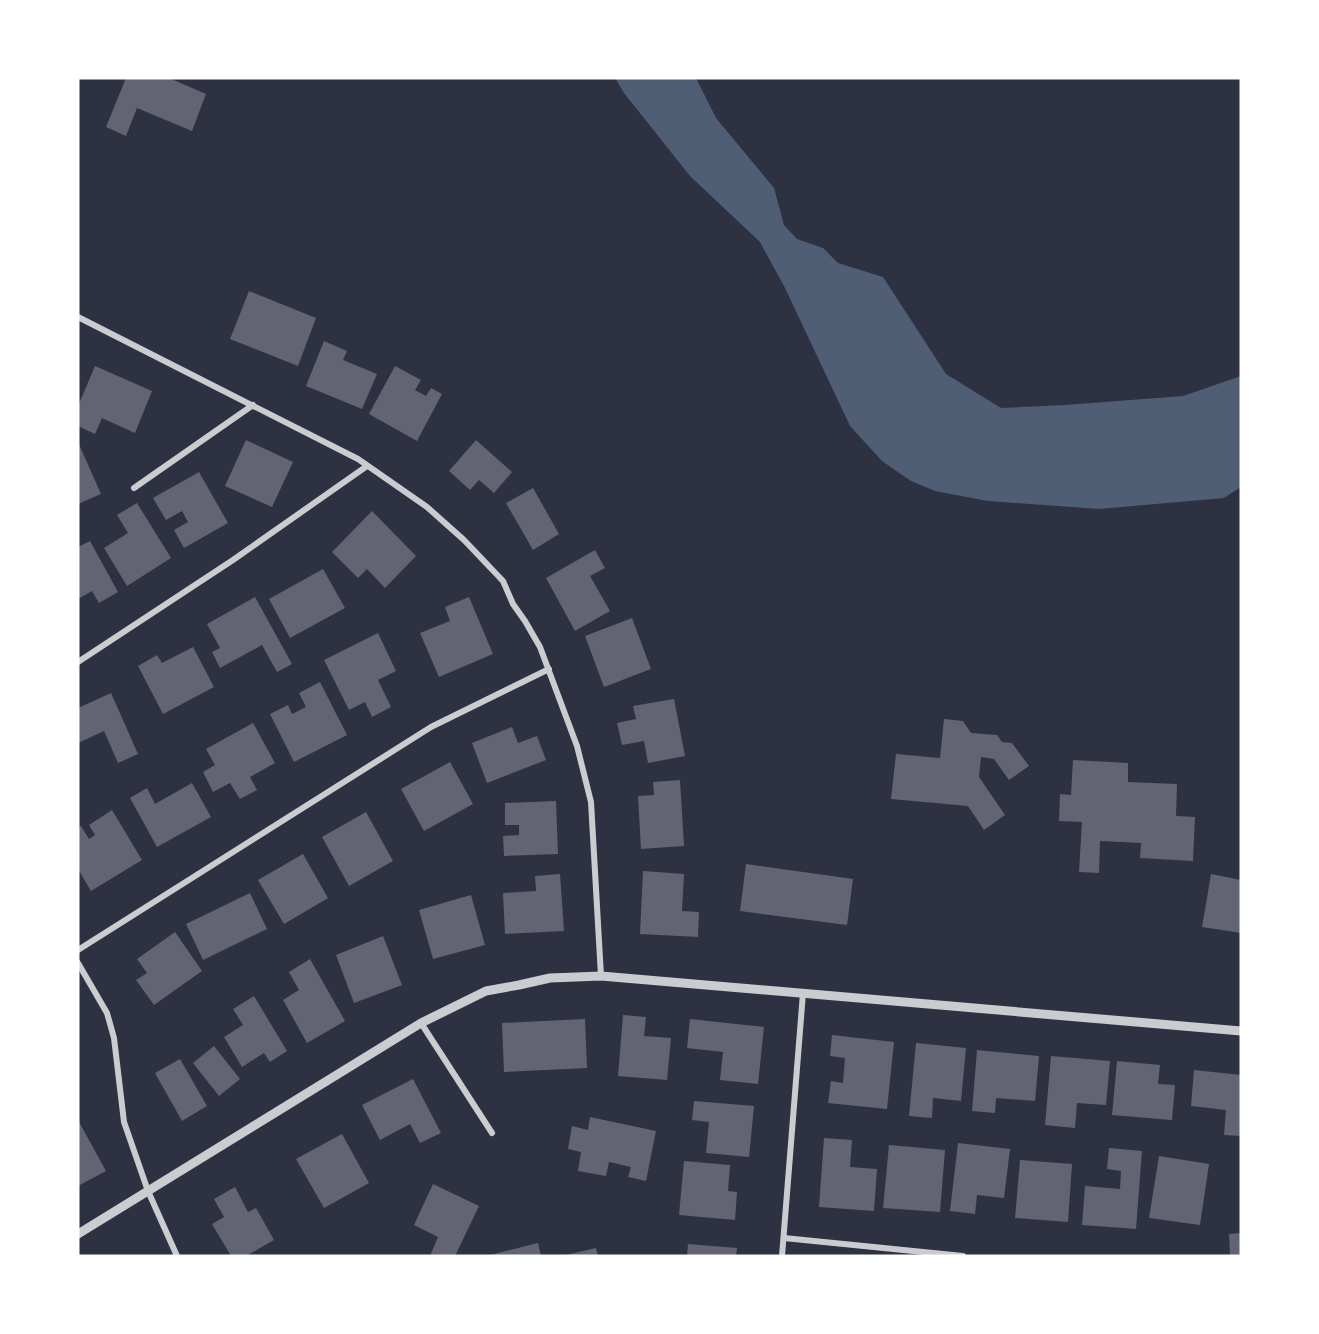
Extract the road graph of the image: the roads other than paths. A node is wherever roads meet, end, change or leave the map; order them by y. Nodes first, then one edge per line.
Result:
1 (78, 317) edge
2 (253, 405) junction
3 (368, 466) junction
4 (134, 488) dead end
5 (78, 662) edge
6 (549, 669) junction
7 (78, 950) edge
8 (78, 963) edge
9 (601, 976) junction
10 (803, 993) junction
11 (422, 1023) junction
12 (1241, 1031) edge
13 (492, 1133) dead end
14 (148, 1191) junction
15 (78, 1234) edge
16 (783, 1238) junction
17 (177, 1256) edge
18 (782, 1256) edge
19 (963, 1256) edge

1 - 2 street
2 - 3 street
2 - 4 street
3 - 5 street
3 - 6 street
6 - 7 street
6 - 9 street
8 - 14 street
9 - 10 street
9 - 11 street
10 - 12 street
10 - 16 street
11 - 13 street
11 - 14 street
14 - 15 street
14 - 17 street
16 - 18 street
16 - 19 street

